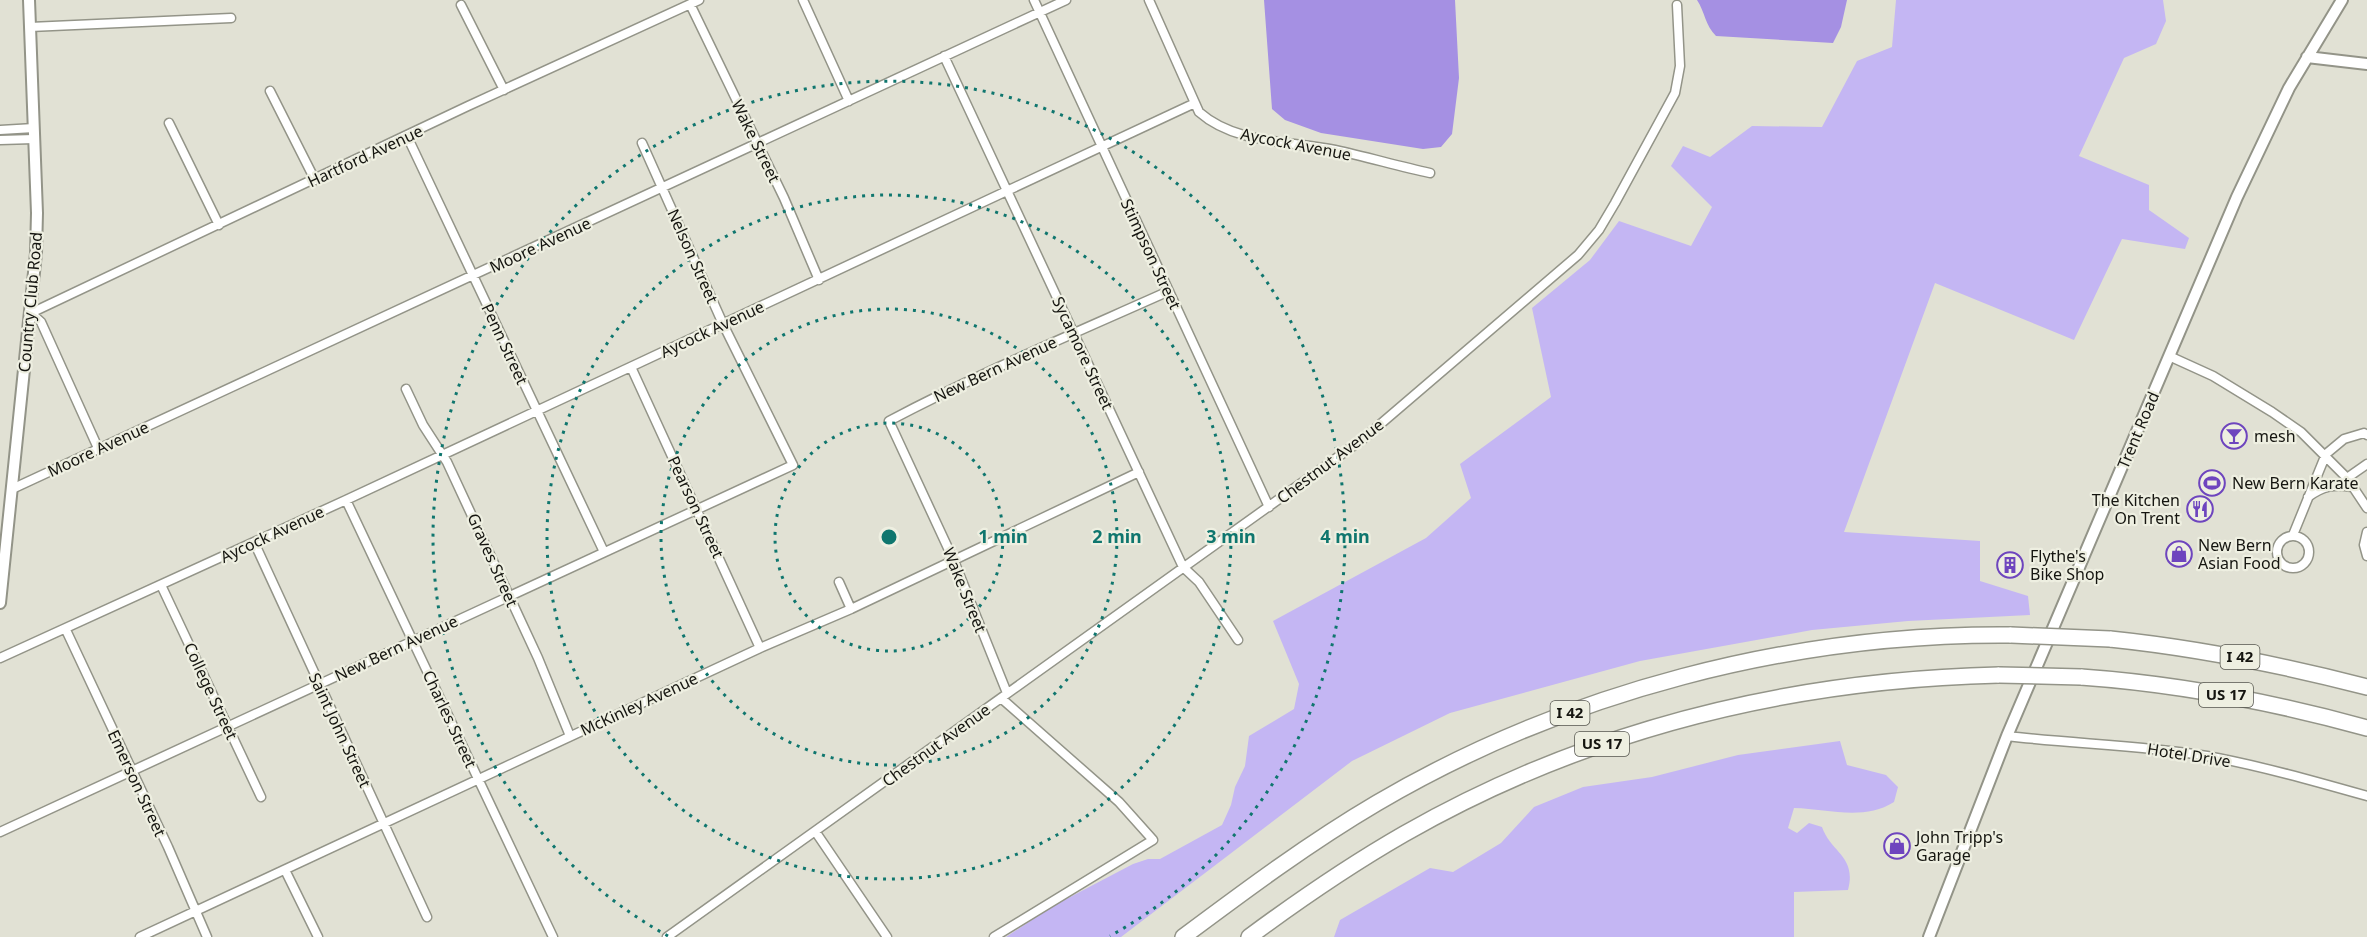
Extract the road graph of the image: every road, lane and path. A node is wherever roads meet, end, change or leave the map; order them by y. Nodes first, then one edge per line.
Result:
1 (29, 0) edge
2 (803, 0) edge
3 (1034, 0) edge
4 (1066, 0) edge
5 (1149, 0) edge
6 (2342, 0) edge
7 (695, 2) edge
8 (461, 5) dead end
9 (1677, 5) dead end
10 (1039, 12) junction
11 (231, 18) dead end
12 (30, 27) junction
13 (944, 56) junction
14 (2307, 57) junction
15 (2367, 64) edge
16 (504, 90) junction
17 (270, 91) dead end
18 (849, 101) junction
19 (1195, 103) junction
20 (169, 123) dead end
21 (0, 130) edge
22 (34, 133) junction
23 (407, 136) junction
24 (0, 140) edge
25 (642, 143) dead end
26 (758, 144) junction
27 (1101, 148) junction
28 (1430, 173) dead end
29 (315, 180) junction
30 (664, 187) junction
31 (1007, 192) junction
32 (219, 225) junction
33 (473, 276) junction
34 (819, 280) junction
35 (1169, 291) junction
36 (31, 313) junction
37 (723, 324) junction
38 (1073, 332) junction
39 (2169, 356) junction
40 (631, 367) junction
41 (406, 389) dead end
42 (537, 411) junction
43 (889, 422) joint
44 (2367, 435) edge
45 (98, 448) junction
46 (443, 454) junction
47 (2325, 454) junction
48 (2367, 464) edge
49 (793, 465) joint
50 (1138, 472) junction
51 (2347, 478) junction
52 (2352, 487) junction
53 (12, 489) junction
54 (2308, 497) junction
55 (346, 501) junction
56 (1269, 507) junction
57 (697, 508) junction
58 (2367, 508) edge
59 (2367, 532) edge
60 (2293, 535) junction
61 (254, 542) junction
62 (604, 552) junction
63 (2367, 556) edge
64 (954, 561) junction
65 (1184, 567) junction
66 (839, 582) dead end
67 (161, 585) junction
68 (509, 596) junction
69 (0, 603) edge
70 (851, 609) junction
71 (66, 630) junction
72 (413, 639) junction
73 (1238, 640) dead end
74 (760, 648) junction
75 (0, 658) edge
76 (319, 684) junction
77 (2367, 687) edge
78 (1004, 696) junction
79 (229, 726) junction
80 (2367, 730) edge
81 (570, 736) junction
82 (2007, 736) junction
83 (132, 771) junction
84 (478, 779) junction
85 (2367, 796) edge
86 (261, 797) dead end
87 (384, 823) junction
88 (815, 831) junction
89 (0, 832) edge
90 (285, 870) junction
91 (195, 911) junction
92 (428, 917) dead end
93 (140, 937) edge
94 (207, 937) edge
95 (318, 937) edge
96 (553, 937) edge
97 (667, 937) edge
98 (887, 937) edge
99 (994, 937) edge
100 (1183, 937) edge
101 (1249, 937) edge
102 (1929, 937) edge

1 - 12 street, Country Club Road
2 - 18 street
3 - 10 street, Stimpson Street
4 - 10 street, Moore Avenue
5 - 19 street
6 - 14 street, Trent Road
7 - 16 street, Hartford Avenue
7 - 26 street, Wake Street
8 - 16 street
9 - 56 street, Chestnut Avenue
10 - 13 street, Moore Avenue
10 - 27 street, Stimpson Street
11 - 12 street
12 - 22 street, Country Club Road
13 - 18 street, Moore Avenue
13 - 31 street, Sycamore Street
14 - 15 street
14 - 39 street, Trent Road
16 - 23 street, Hartford Avenue
17 - 29 street
18 - 26 street, Moore Avenue
19 - 27 street, Aycock Avenue
19 - 28 street, Aycock Avenue
20 - 32 street
21 - 22 street
22 - 24 street
22 - 36 street, Country Club Road
23 - 29 street, Hartford Avenue
23 - 33 street, Penn Street
25 - 30 street, Nelson Street
26 - 30 street, Moore Avenue
26 - 34 street, Wake Street
27 - 31 street, Aycock Avenue
27 - 35 street, Stimpson Street
29 - 32 street, Hartford Avenue
30 - 33 street, Moore Avenue
30 - 37 street, Nelson Street
31 - 34 street, Aycock Avenue
31 - 38 street, Sycamore Street
32 - 36 street, Hartford Avenue
33 - 42 street, Penn Street
33 - 45 street, Moore Avenue
34 - 37 street, Aycock Avenue
35 - 38 street, New Bern Avenue
35 - 56 street, Stimpson Street
36 - 45 street
36 - 53 street, Country Club Road
37 - 40 street, Aycock Avenue
37 - 49 street, Nelson Street
38 - 43 street, New Bern Avenue
38 - 50 street, Sycamore Street
39 - 47 street
39 - 82 street, Trent Road
40 - 42 street, Aycock Avenue
40 - 57 street, Pearson Street
41 - 46 street, Graves Street
42 - 46 street, Aycock Avenue
42 - 62 street, Penn Street
43 - 64 street, Wake Street
44 - 47 street
45 - 53 street, Moore Avenue
46 - 55 street, Aycock Avenue
46 - 68 street, Graves Street
47 - 51 street
47 - 54 street
48 - 51 street
49 - 57 street, New Bern Avenue
50 - 64 street, McKinley Avenue
50 - 65 street, Sycamore Street
51 - 52 street
52 - 54 street
52 - 58 street
53 - 69 street, Country Club Road
54 - 60 street
55 - 61 street, Aycock Avenue
55 - 72 street, Charles Street
56 - 65 street, Chestnut Avenue
57 - 62 street, New Bern Avenue
57 - 74 street, Pearson Street
59 - 63 street
60 - 60 street
61 - 67 street, Aycock Avenue
61 - 76 street, Saint John Street
62 - 68 street, New Bern Avenue
64 - 70 street, McKinley Avenue
64 - 78 street, Wake Street
65 - 73 street, Sycamore Street
65 - 78 street, Chestnut Avenue
66 - 70 street
67 - 71 street, Aycock Avenue
67 - 79 street, College Street
68 - 72 street, New Bern Avenue
68 - 81 street, Graves Street
70 - 74 street, McKinley Avenue
71 - 75 street, Aycock Avenue
71 - 83 street, Emerson Street
72 - 76 street, New Bern Avenue
72 - 84 street, Charles Street
74 - 81 street, McKinley Avenue
76 - 79 street, New Bern Avenue
76 - 87 street, Saint John Street
77 - 100 highway, I 42, bridge
78 - 88 street, Chestnut Avenue
78 - 99 street, Wake Street
79 - 83 street, New Bern Avenue
79 - 86 street, College Street
80 - 101 highway, US 17, bridge
81 - 84 street, McKinley Avenue
82 - 85 street, Hotel Drive
82 - 102 street, Trent Road
83 - 89 street, New Bern Avenue
83 - 91 street, Emerson Street
84 - 87 street, McKinley Avenue
84 - 96 street, Charles Street
87 - 90 street, McKinley Avenue
87 - 92 street, Saint John Street
88 - 97 street, Chestnut Avenue
88 - 98 street
90 - 91 street, McKinley Avenue
90 - 95 street
91 - 93 street, McKinley Avenue
91 - 94 street, Emerson Street

